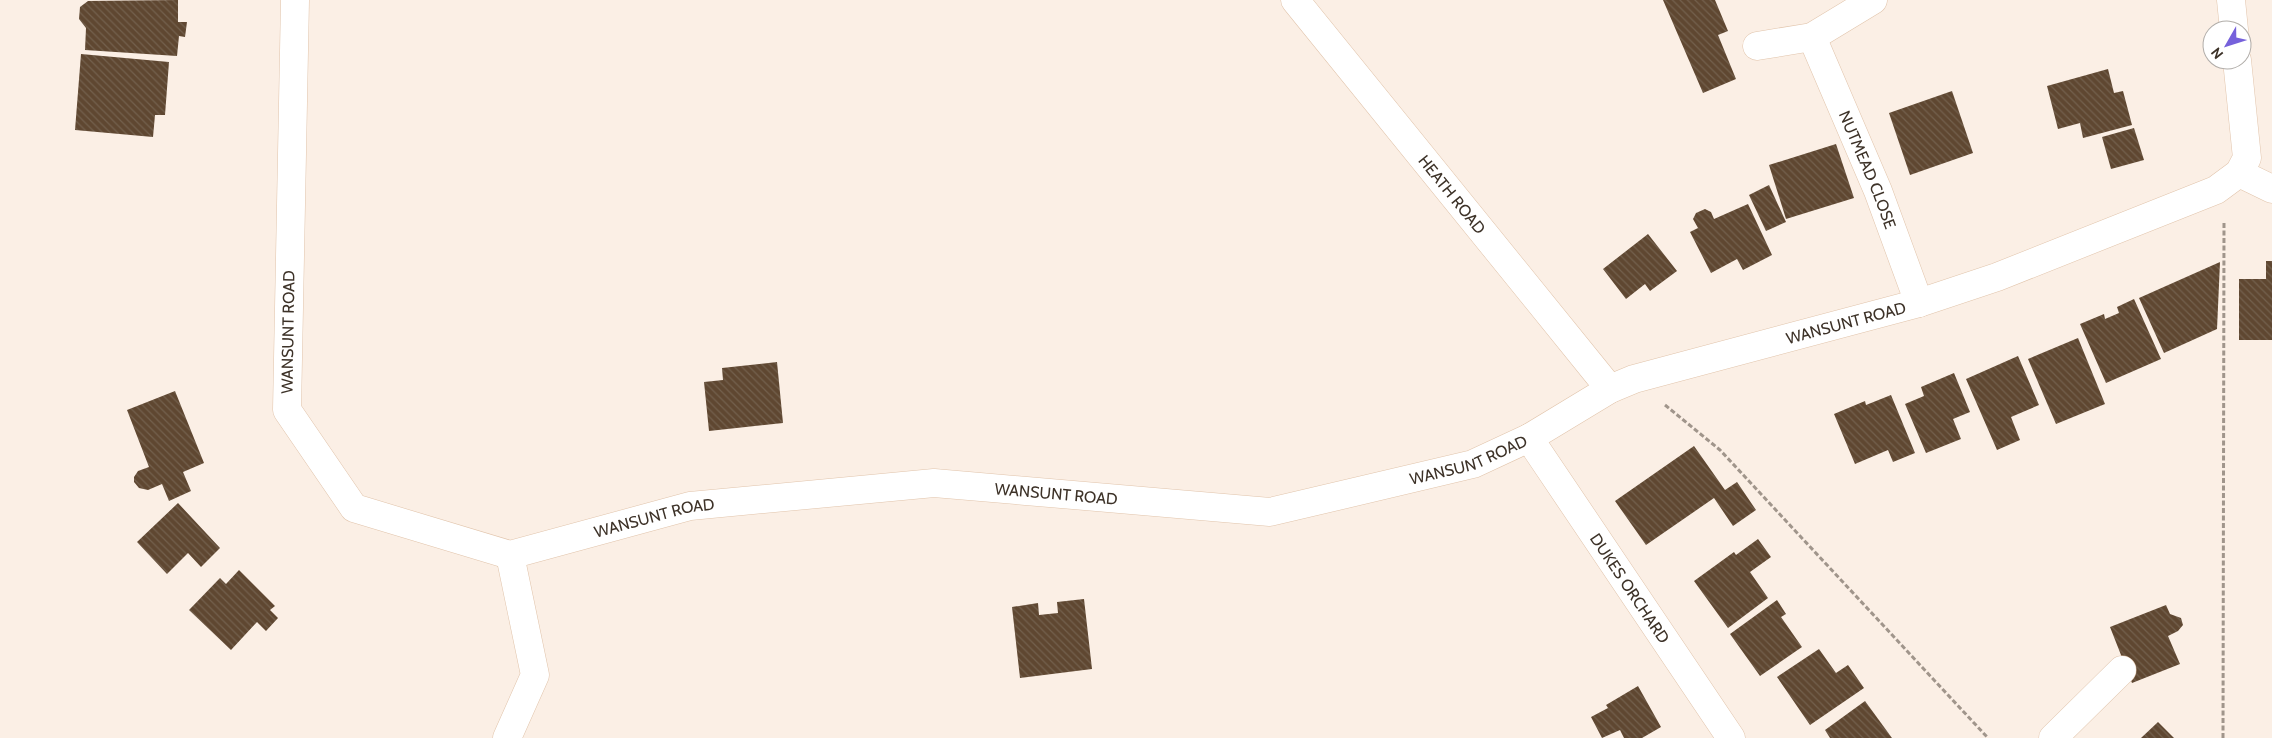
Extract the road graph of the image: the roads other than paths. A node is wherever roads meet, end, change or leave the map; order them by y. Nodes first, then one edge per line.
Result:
1 (295, 0) edge
2 (1295, 0) edge
3 (1873, 0) edge
4 (2230, 0) edge
5 (2233, 20) edge
6 (1812, 37) junction
7 (1757, 46) dead end
8 (2238, 70) edge
9 (2239, 173) junction
10 (2272, 189) edge
11 (1919, 303) junction
12 (1622, 384) junction
13 (1529, 438) junction
14 (510, 555) junction
15 (2122, 670) dead end
16 (507, 738) edge
17 (1731, 738) edge
18 (2053, 738) edge

1 - 14 street, WANSUNT ROAD
2 - 12 street, HEATH ROAD
3 - 6 street
4 - 5 street
6 - 7 street
6 - 11 street, NUTMEAD CLOSE
8 - 9 street
9 - 10 street
9 - 11 street, WANSUNT ROAD
11 - 12 street, WANSUNT ROAD
12 - 13 street, WANSUNT ROAD
13 - 14 street, WANSUNT ROAD
13 - 17 street, DUKES ORCHARD
14 - 16 street
15 - 18 street

